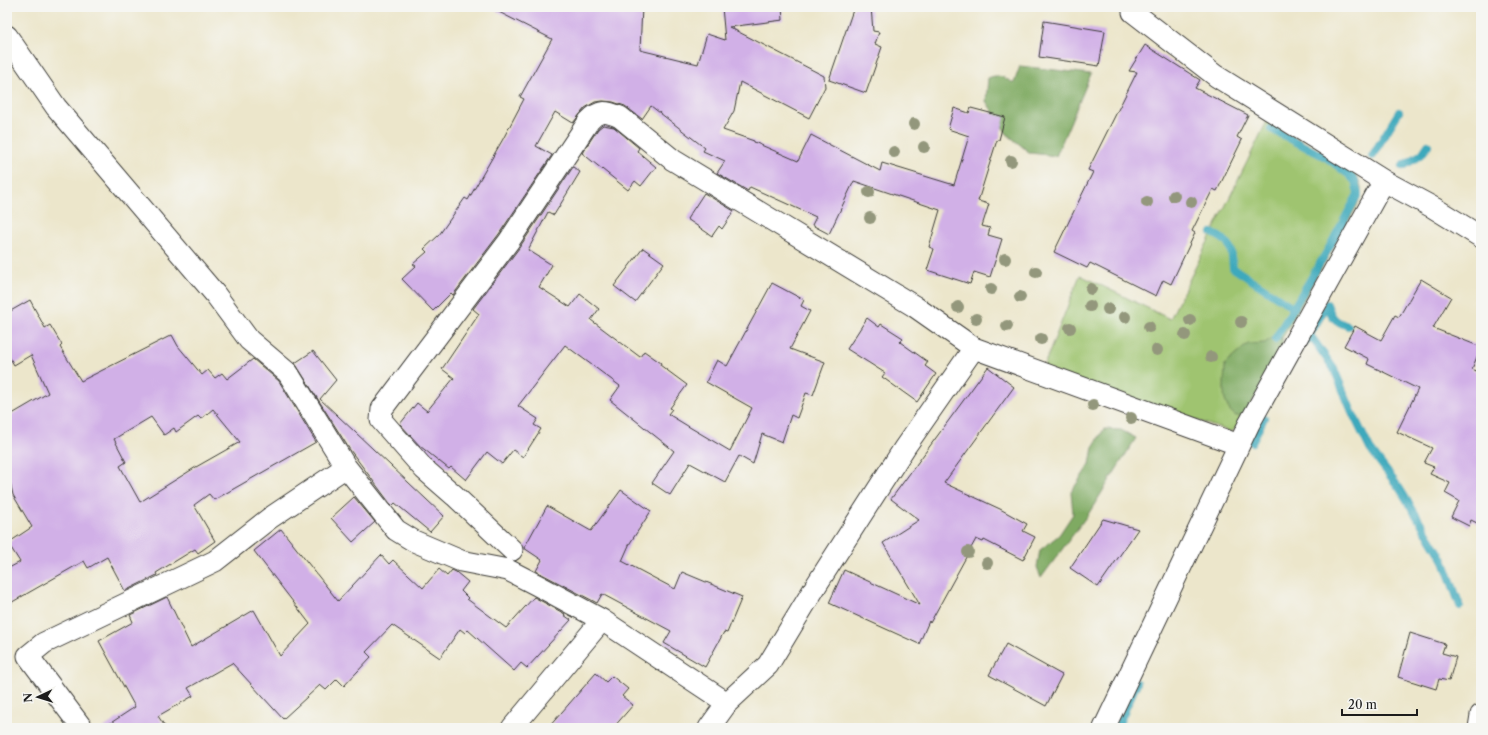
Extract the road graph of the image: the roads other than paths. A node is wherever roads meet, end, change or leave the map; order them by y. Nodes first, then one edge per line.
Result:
1 (1133, 12) dead end
2 (7, 36) edge
3 (1384, 181) junction
4 (1481, 236) edge
5 (974, 348) junction
6 (1239, 445) junction
7 (346, 467) junction
8 (508, 570) junction
9 (602, 620) junction
10 (727, 703) junction
11 (1481, 715) edge
12 (82, 728) edge
13 (512, 728) edge
14 (709, 728) edge
15 (1104, 728) edge
16 (1479, 728) edge

1 - 3 street
2 - 7 street
3 - 4 street
3 - 6 street
5 - 6 street
5 - 8 street
5 - 10 street
6 - 15 street
7 - 8 street
7 - 12 street
8 - 9 street
9 - 10 street
9 - 13 street
10 - 14 street
11 - 16 street

